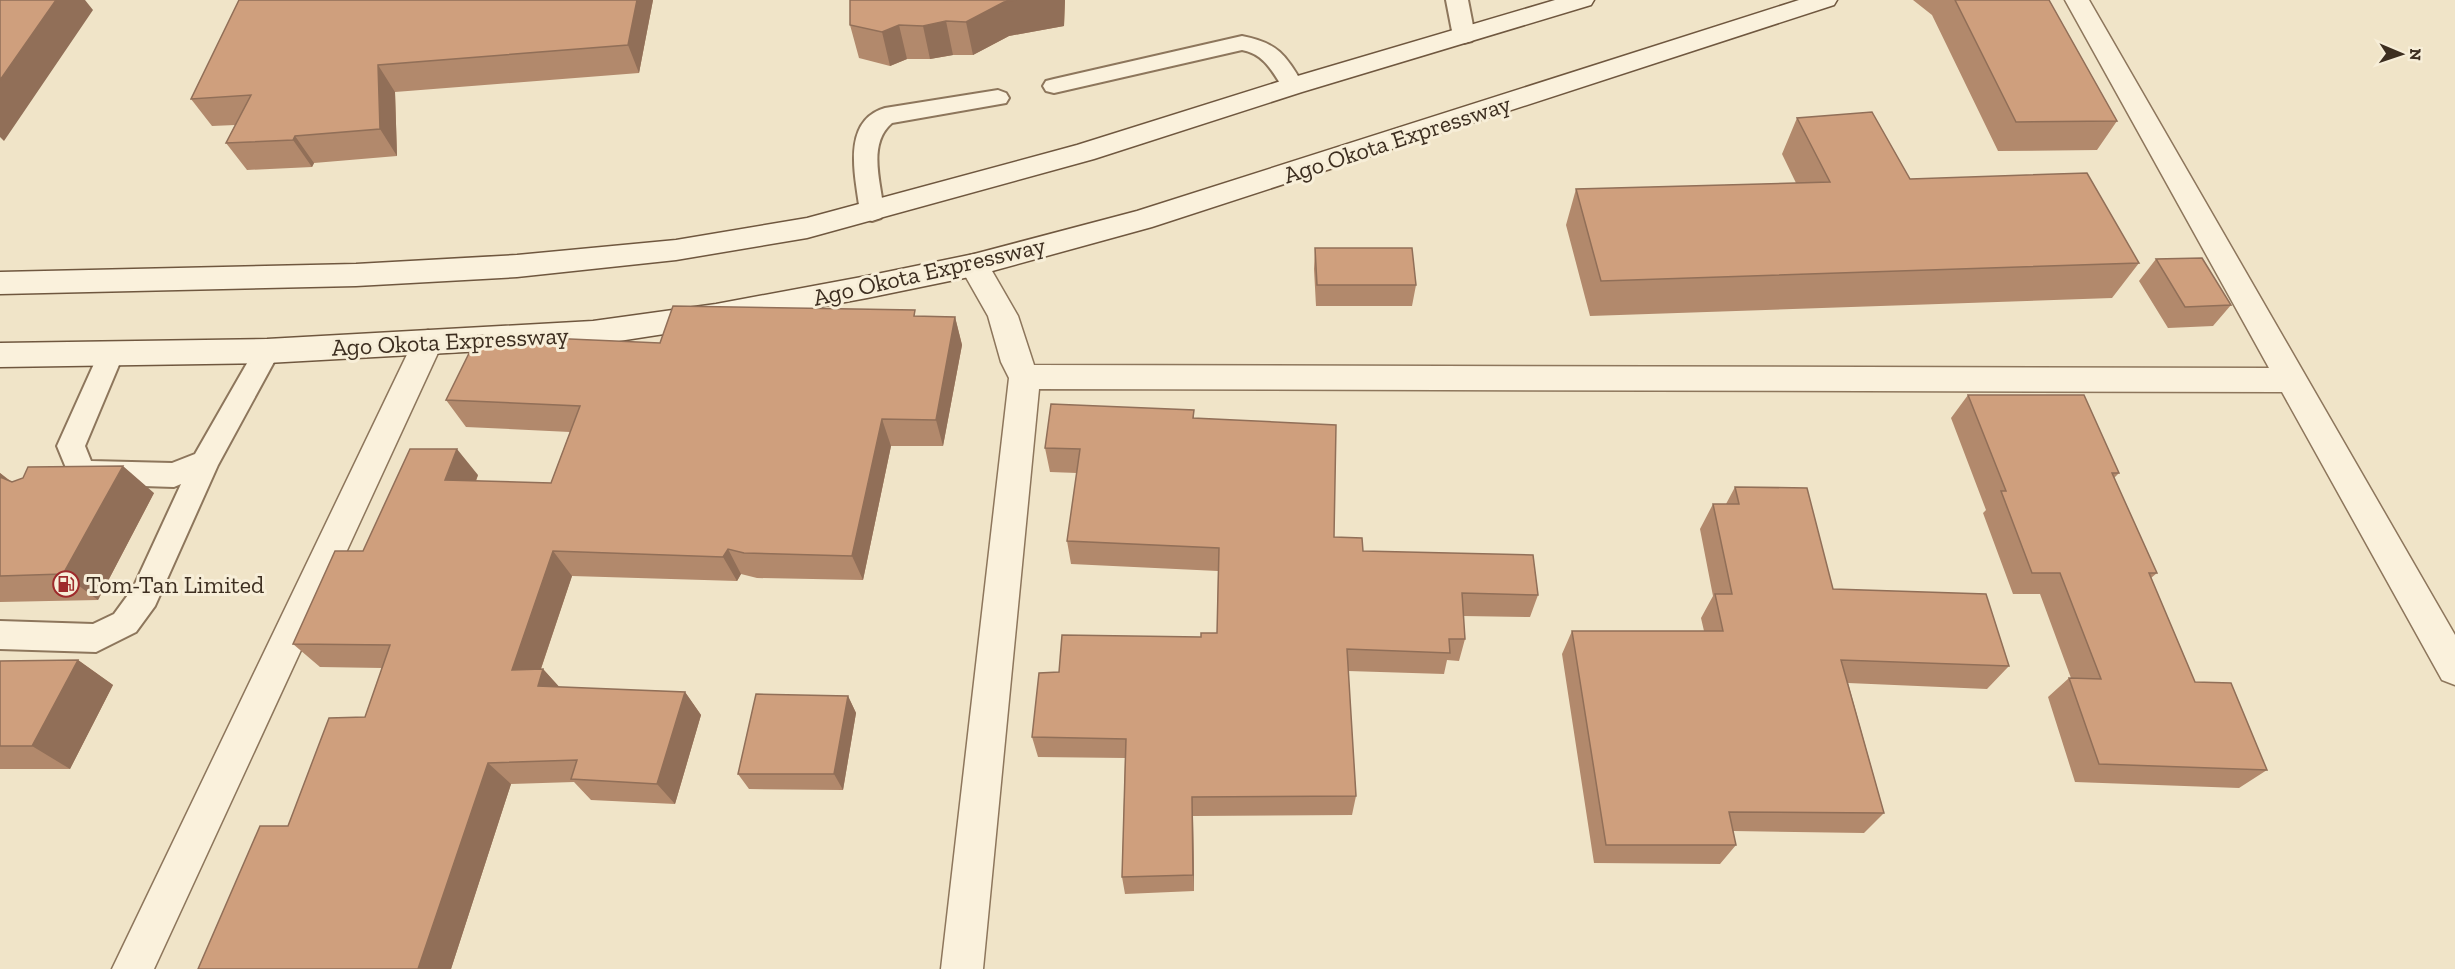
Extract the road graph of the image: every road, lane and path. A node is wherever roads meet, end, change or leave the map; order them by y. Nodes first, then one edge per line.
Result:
1 (1457, 0) edge
2 (1582, 0) edge
3 (1825, 0) edge
4 (2077, 0) edge
5 (1464, 36) junction
6 (1054, 86) dead end
7 (1293, 86) junction
8 (998, 98) dead end
9 (872, 212) junction
10 (974, 265) junction
11 (0, 283) edge
12 (428, 342) junction
13 (267, 351) junction
14 (111, 353) junction
15 (0, 355) edge
16 (1025, 377) junction
17 (2291, 380) junction
18 (71, 446) junction
19 (205, 462) junction
20 (56, 476) edge
21 (0, 635) edge
22 (2455, 669) edge
23 (132, 969) edge
24 (963, 969) edge

1 - 5 lane
2 - 5 main road
3 - 10 main road, Ago Okota Expressway
4 - 17 main road
5 - 7 main road
6 - 7 lane
7 - 9 main road
8 - 9 lane
9 - 11 main road
10 - 12 main road, Ago Okota Expressway
10 - 16 main road
12 - 13 main road, Ago Okota Expressway
12 - 23 main road
13 - 14 main road, Ago Okota Expressway
13 - 19 lane
14 - 15 main road, Ago Okota Expressway
14 - 18 lane
16 - 17 main road
16 - 24 main road
17 - 22 main road
18 - 19 lane
18 - 20 lane
19 - 21 lane

